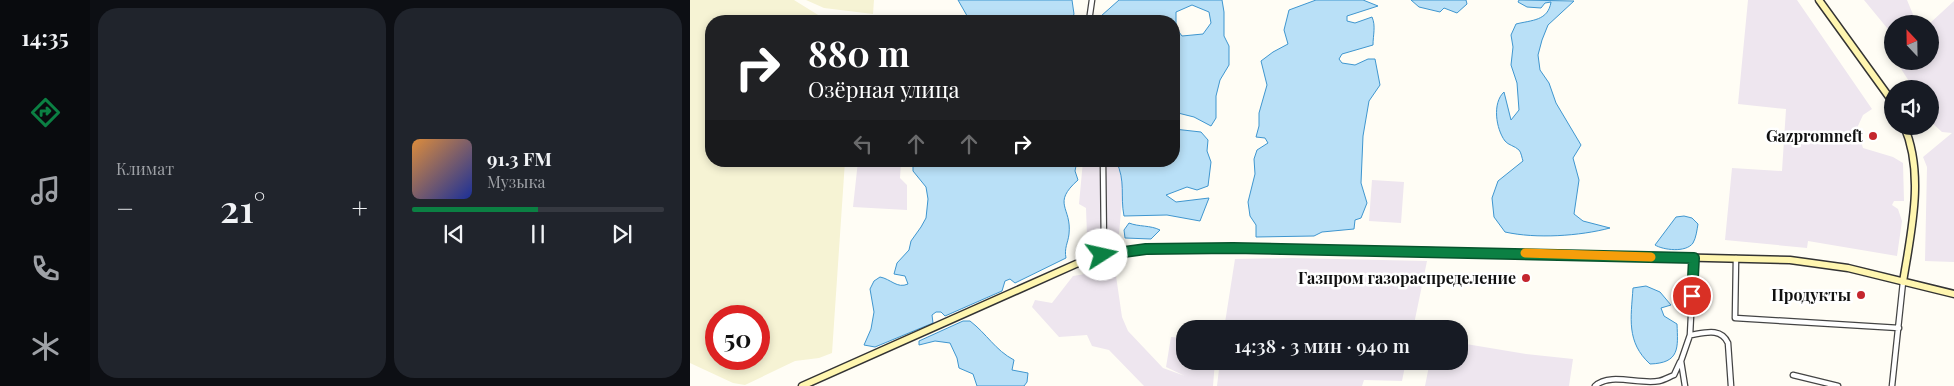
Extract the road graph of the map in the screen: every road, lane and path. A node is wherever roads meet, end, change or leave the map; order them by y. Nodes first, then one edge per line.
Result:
1 (1092, 0) edge
2 (1819, 0) edge
3 (1091, 15) edge
4 (1884, 90) edge
5 (1907, 135) edge
6 (1103, 167) edge
7 (1102, 255) junction
8 (1694, 258) junction
9 (1736, 258) junction
10 (1904, 282) junction
11 (1954, 294) edge
12 (1899, 328) junction
13 (1690, 335) junction
14 (1681, 360) junction
15 (1793, 376) dead end
16 (805, 385) edge
17 (1595, 386) edge
18 (1685, 386) edge
19 (1731, 386) edge
20 (1838, 386) edge
21 (1892, 386) edge

1 - 3 street
2 - 4 main road
5 - 10 main road
6 - 7 street
7 - 8 main road
7 - 16 main road
8 - 9 main road
8 - 13 street
9 - 10 main road
9 - 12 street
10 - 11 main road
10 - 12 street
12 - 21 street
13 - 14 street
13 - 19 street
14 - 17 street
14 - 18 street
15 - 20 street

